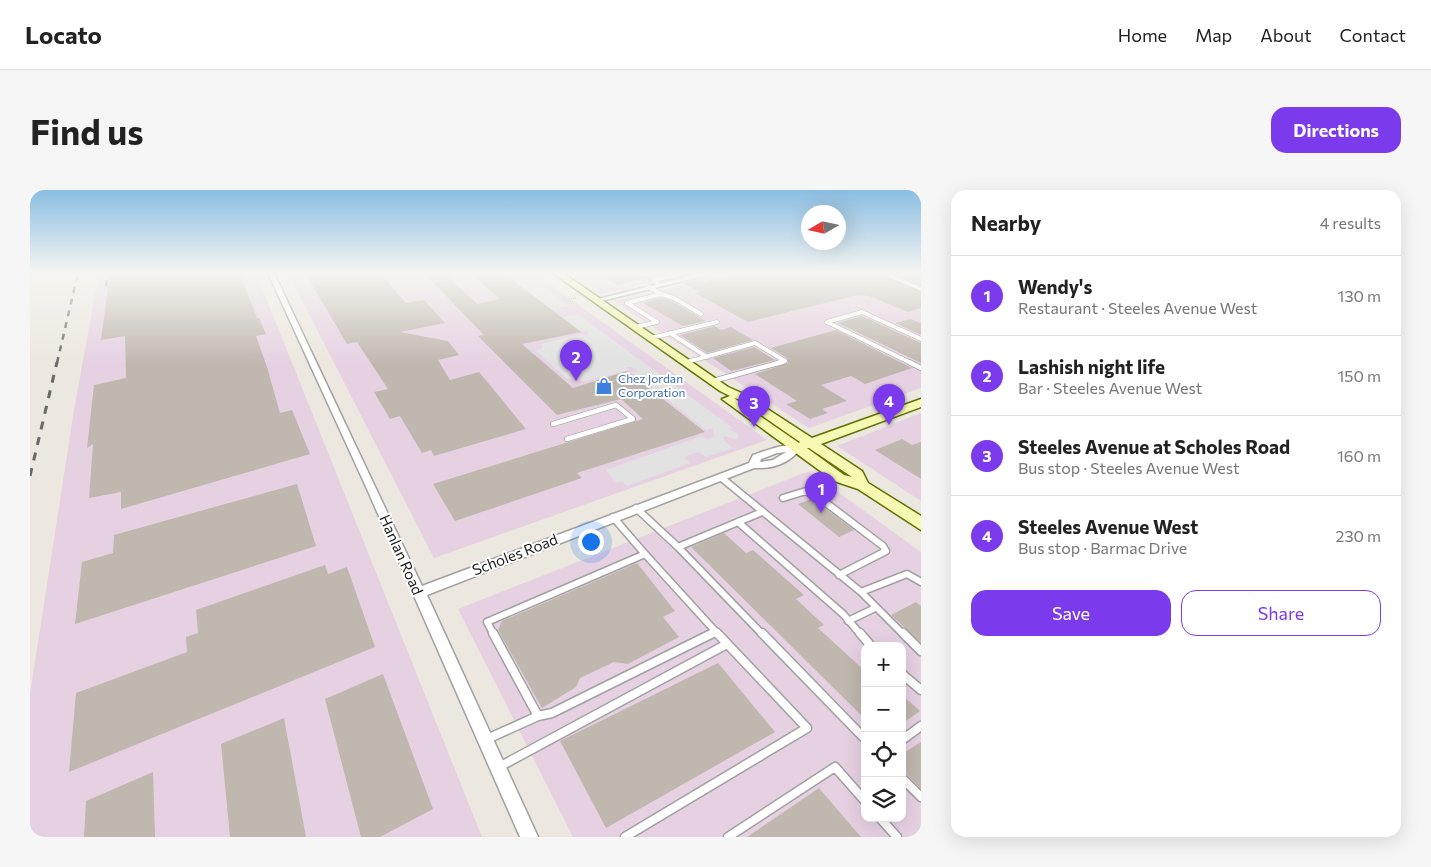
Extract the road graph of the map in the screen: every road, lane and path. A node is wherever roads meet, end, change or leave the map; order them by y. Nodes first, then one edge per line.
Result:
1 (284, 303) edge
2 (602, 303) edge
3 (629, 303) edge
4 (683, 303) edge
5 (701, 314) dead end
6 (717, 322) dead end
7 (636, 327) junction
8 (670, 333) junction
9 (651, 338) junction
10 (921, 339) edge
11 (707, 357) junction
12 (687, 362) junction
13 (921, 368) edge
14 (713, 381) junction
15 (724, 389) junction
16 (921, 403) edge
17 (552, 424) dead end
18 (567, 438) dead end
19 (811, 443) junction
20 (796, 448) junction
21 (753, 465) joint
22 (720, 477) junction
23 (863, 486) junction
24 (782, 498) dead end
25 (636, 508) junction
26 (762, 512) junction
27 (613, 517) junction
28 (738, 522) junction
29 (921, 524) edge
30 (678, 547) junction
31 (645, 554) junction
32 (839, 575) junction
33 (921, 582) edge
34 (861, 592) junction
35 (418, 593) junction
36 (875, 608) junction
37 (848, 621) junction
38 (716, 632) junction
39 (867, 642) edge
40 (727, 644) junction
41 (921, 651) edge
42 (906, 677) edge
43 (921, 690) edge
44 (538, 716) junction
45 (921, 726) edge
46 (861, 735) edge
47 (906, 737) edge
48 (485, 740) junction
49 (498, 768) junction
50 (906, 782) edge
51 (861, 796) edge
52 (921, 797) edge
53 (884, 822) edge
54 (529, 837) edge
55 (624, 837) edge
56 (728, 837) edge
57 (897, 837) edge

1 - 35 street, Hanlan Road
2 - 7 main road
3 - 7 lane
4 - 5 lane
6 - 8 lane
7 - 9 main road
8 - 9 lane
8 - 11 lane
9 - 12 main road
10 - 13 lane
11 - 12 lane
11 - 14 lane
12 - 14 main road
14 - 15 main road
15 - 19 main road
15 - 20 main road
16 - 19 main road
17 - 18 lane
19 - 20 main road
19 - 23 main road
20 - 21 street, Scholes Road
20 - 23 main road
21 - 22 street, Scholes Road
22 - 25 street, Scholes Road
22 - 26 lane
23 - 29 main road
24 - 32 lane
25 - 27 street, Scholes Road
25 - 30 lane
26 - 28 lane
26 - 32 lane
27 - 31 lane
27 - 35 street, Scholes Road
28 - 30 lane
28 - 37 lane
30 - 46 lane
31 - 38 lane
31 - 44 lane
32 - 34 lane
33 - 34 lane
34 - 36 lane
35 - 48 street, Hanlan Road
36 - 37 lane
36 - 41 lane
37 - 39 lane
38 - 40 lane
38 - 44 lane
40 - 49 lane
40 - 55 lane
42 - 43 lane
44 - 48 lane
45 - 47 lane
48 - 49 street, Hanlan Road
49 - 54 street, Hanlan Road
50 - 52 lane
51 - 56 lane
53 - 57 lane

